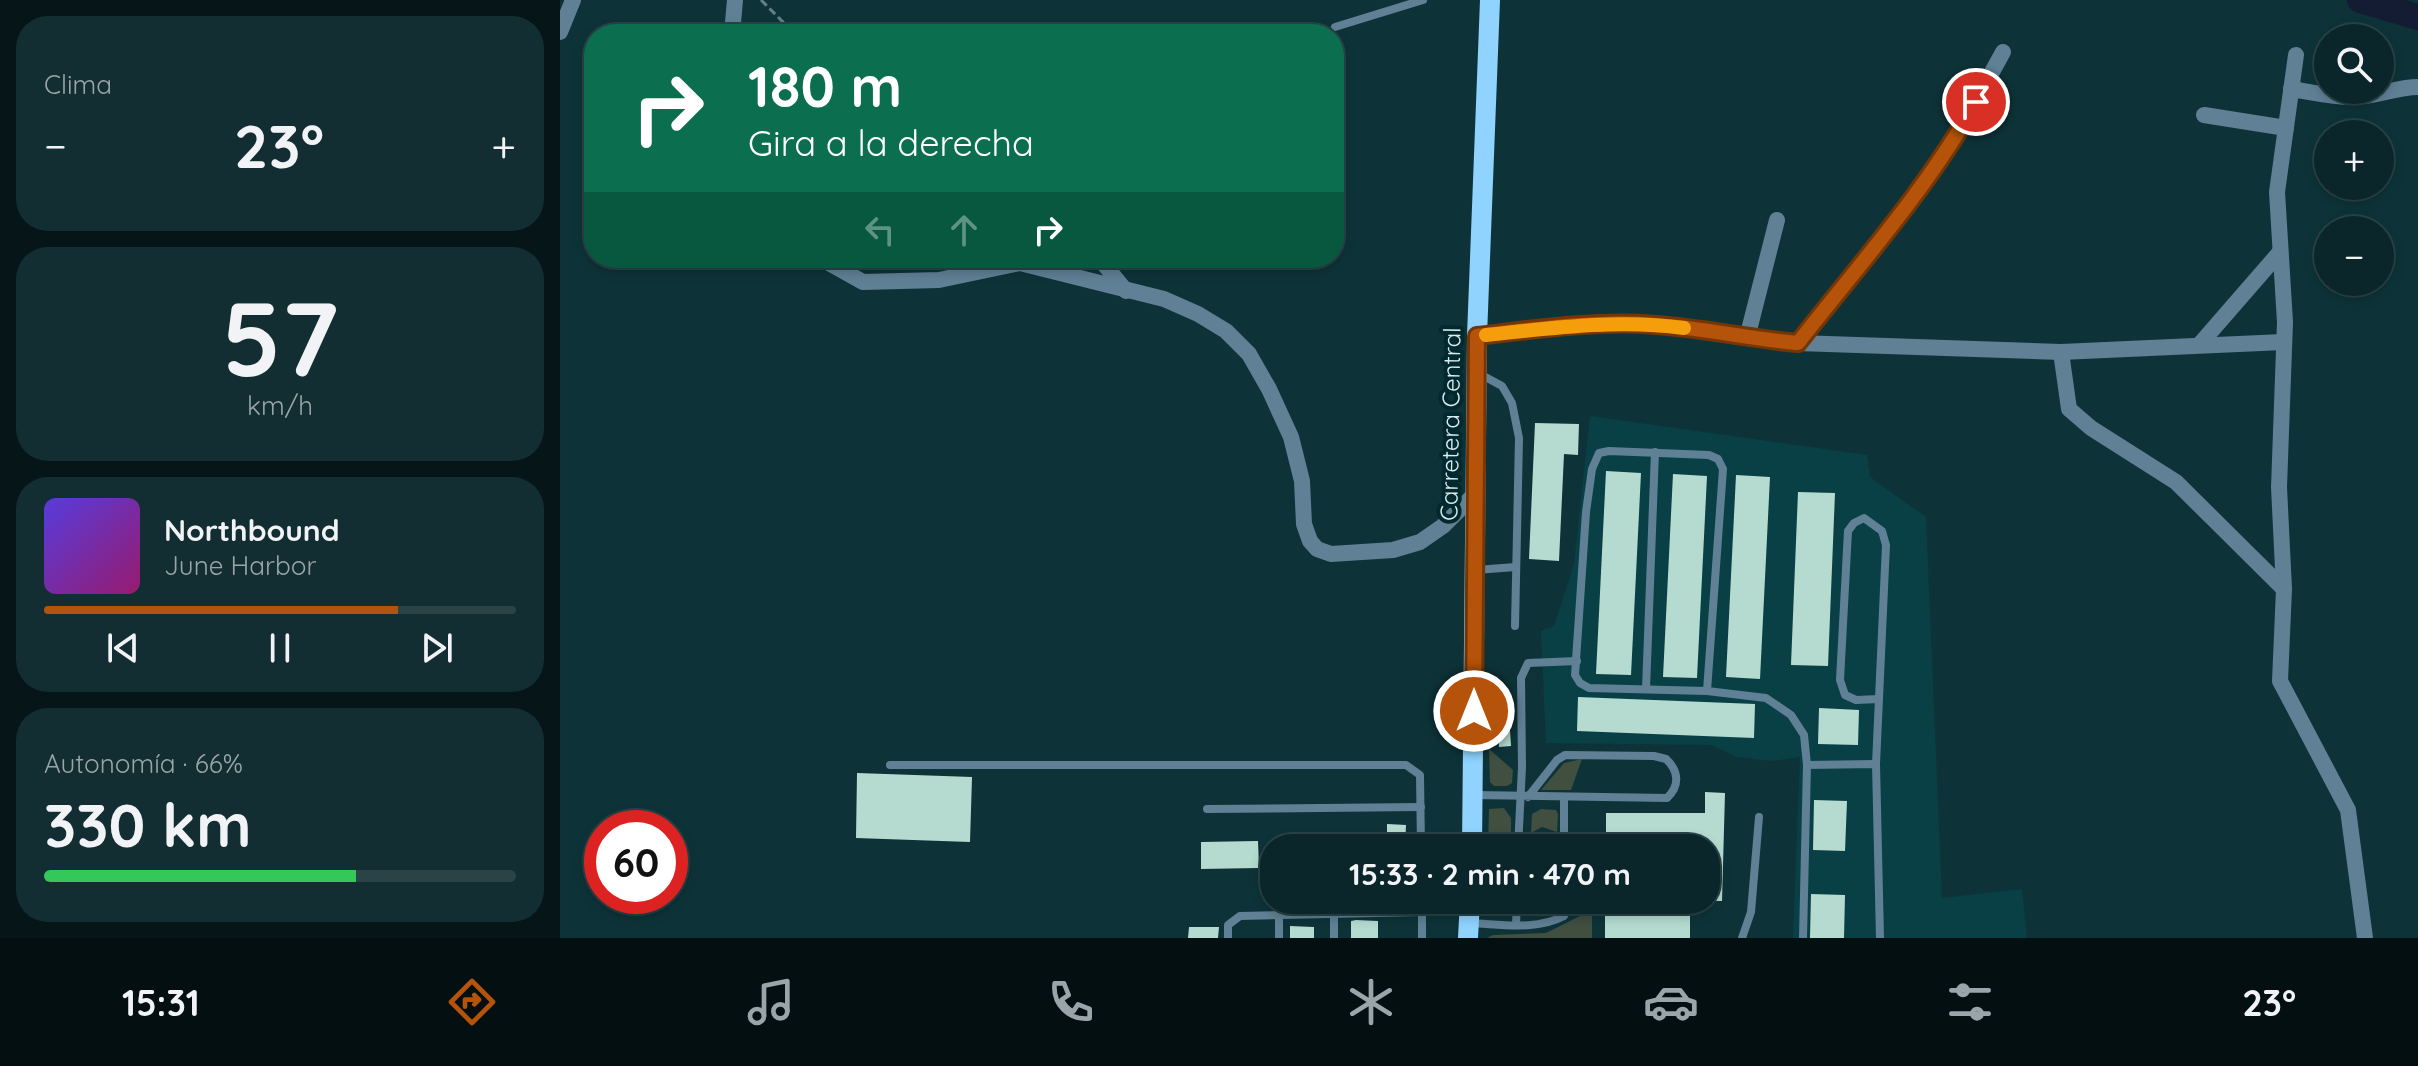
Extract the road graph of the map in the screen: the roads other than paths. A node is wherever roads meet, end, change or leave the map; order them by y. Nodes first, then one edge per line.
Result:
1 (573, 0) edge
2 (735, 0) edge
3 (1423, 0) edge
4 (1490, 0) edge
5 (733, 24) edge
6 (1344, 24) edge
7 (560, 32) edge
8 (2003, 52) dead end
9 (2296, 55) dead end
10 (2418, 87) edge
11 (2291, 89) junction
12 (2204, 115) dead end
13 (2286, 128) junction
14 (1777, 220) dead end
15 (2280, 252) junction
16 (838, 268) edge
17 (970, 268) edge
18 (1039, 268) edge
19 (1107, 268) edge
20 (1126, 291) junction
21 (1477, 336) junction
22 (1747, 338) junction
23 (2283, 342) junction
24 (1798, 343) junction
25 (2200, 344) junction
26 (2061, 352) junction
27 (1478, 373) junction
28 (1655, 452) junction
29 (1475, 494) junction
30 (1516, 567) junction
31 (1474, 570) junction
32 (2284, 589) junction
33 (1515, 626) dead end
34 (1577, 661) junction
35 (1646, 689) junction
36 (1707, 691) junction
37 (1879, 699) junction
38 (1876, 764) junction
39 (890, 765) dead end
40 (1807, 765) junction
41 (1473, 795) junction
42 (1523, 796) junction
43 (1564, 798) junction
44 (1421, 807) junction
45 (1207, 809) dead end
46 (1759, 817) dead end
47 (1421, 834) edge
48 (1472, 834) edge
49 (1519, 834) edge
50 (1564, 834) edge
51 (1279, 914) joint
52 (1334, 914) edge
53 (1422, 914) edge
54 (1516, 914) edge
55 (1564, 914) edge
56 (1516, 925) junction
57 (1468, 930) edge
58 (1228, 938) edge
59 (1279, 938) edge
60 (1334, 938) edge
61 (1422, 938) edge
62 (1742, 938) edge
63 (1803, 938) edge
64 (1880, 938) edge
65 (2365, 938) edge

1 - 7 street
2 - 5 street
3 - 6 lane
4 - 21 main road, Carretera Central
8 - 24 street
9 - 11 street
10 - 11 street
11 - 13 street
12 - 13 street
13 - 15 street
14 - 22 street
15 - 23 street
15 - 25 street
16 - 17 street
18 - 20 street
19 - 20 street
20 - 29 street
21 - 22 street
21 - 27 main road, Carretera Central
22 - 24 street
23 - 25 street
23 - 32 street
24 - 26 street
25 - 26 street
26 - 32 street
27 - 29 main road, Carretera Central
27 - 30 lane
28 - 34 lane
28 - 35 lane
28 - 36 lane
29 - 31 main road, Carretera Central
30 - 31 lane
30 - 33 lane
31 - 41 main road, Carretera Central
32 - 65 street
34 - 35 lane
34 - 42 lane
35 - 36 lane
36 - 40 lane
37 - 37 lane
37 - 38 lane
38 - 40 lane
38 - 64 lane
39 - 44 lane
40 - 63 lane
41 - 42 lane
41 - 48 main road, Carretera Central
42 - 43 lane
42 - 43 lane
42 - 49 lane
43 - 50 lane
44 - 45 lane
44 - 47 lane
46 - 62 lane
51 - 58 lane
51 - 59 lane
52 - 60 lane
53 - 61 lane
54 - 56 lane
55 - 56 lane
56 - 57 lane

